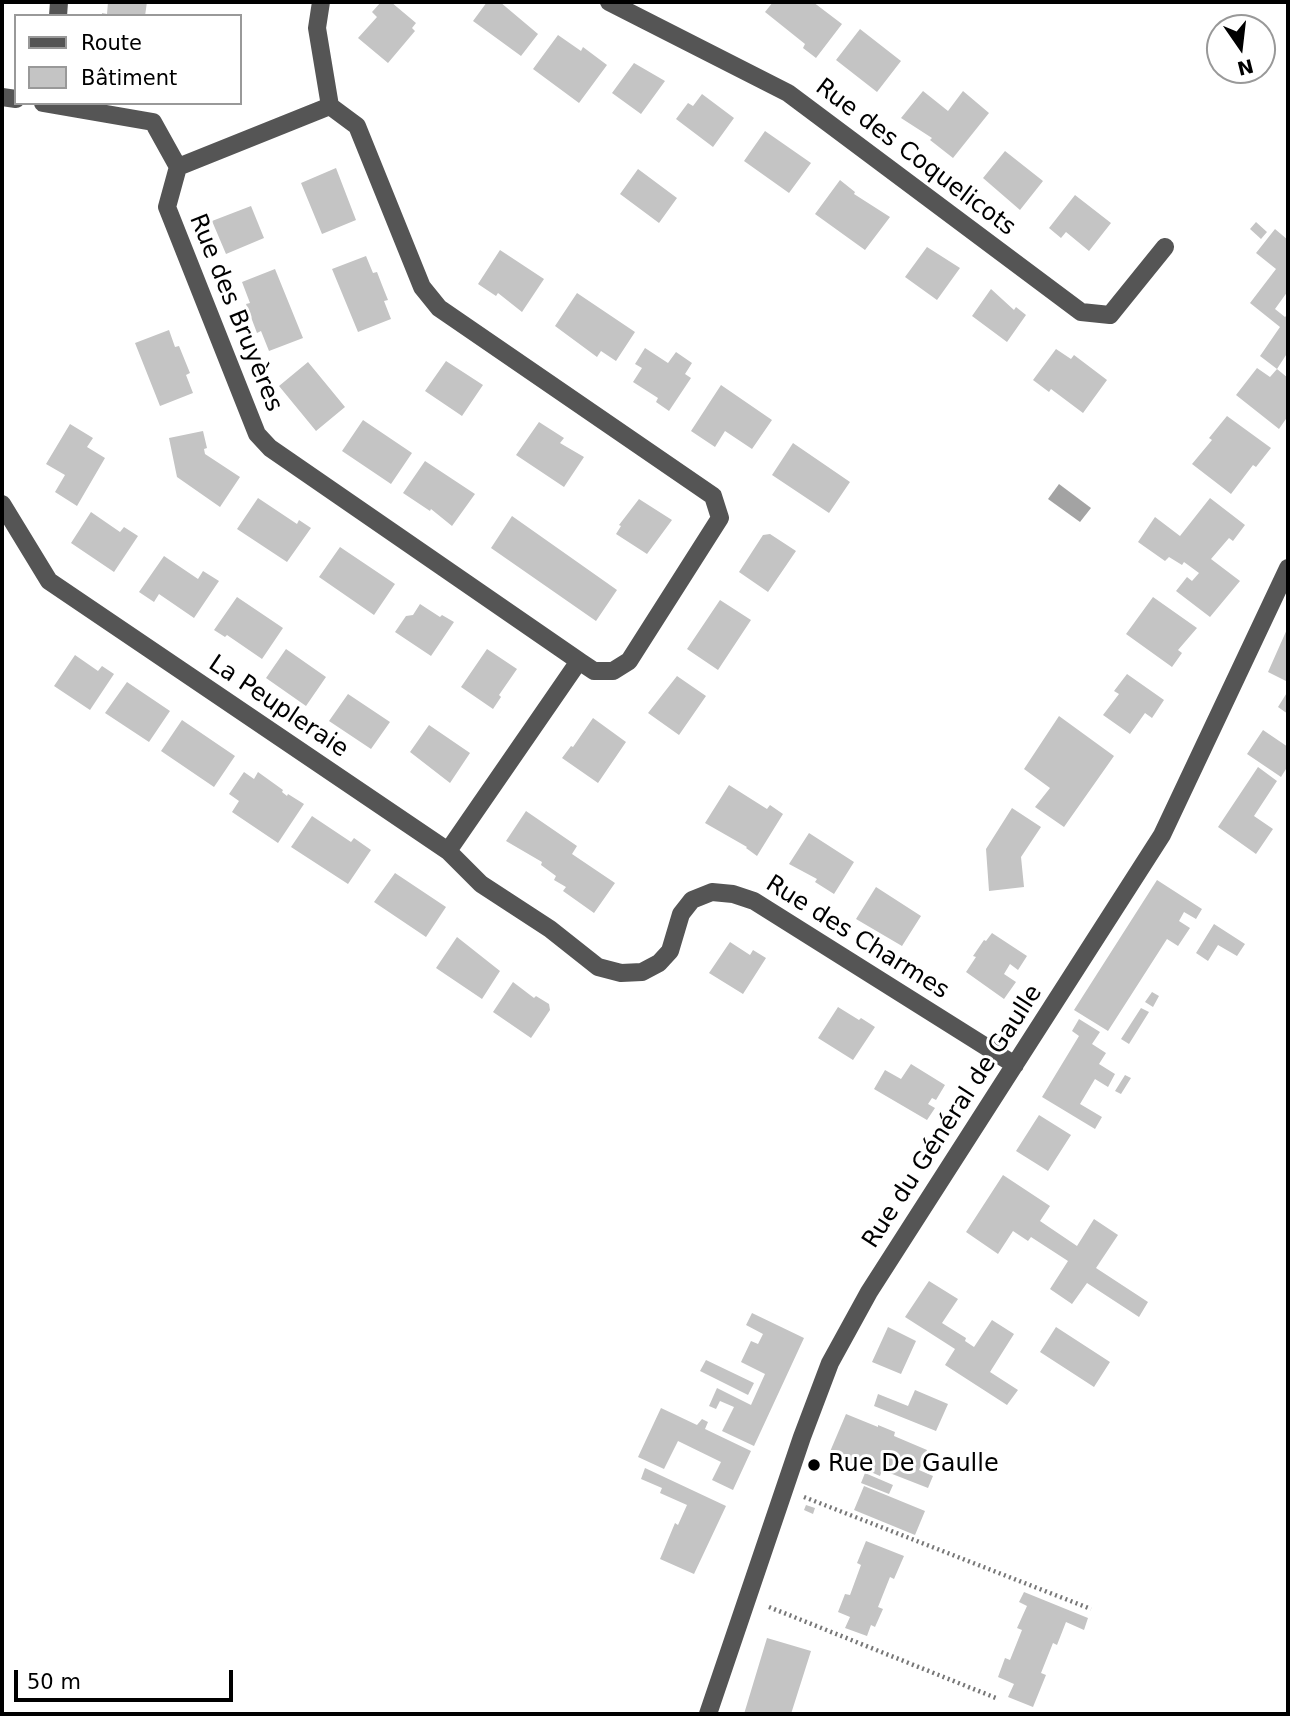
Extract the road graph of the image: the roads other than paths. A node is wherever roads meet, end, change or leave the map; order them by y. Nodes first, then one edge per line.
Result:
1 (321, 2) edge
2 (609, 2) edge
3 (56, 105) edge
4 (330, 106) junction
5 (178, 166) junction
6 (1165, 247) dead end
7 (2, 505) edge
8 (1288, 568) edge
9 (579, 661) junction
10 (448, 851) junction
11 (550, 929) joint
12 (1016, 1065) junction
13 (708, 1714) edge

1 - 4 street
2 - 6 street, Rue des Coquelicots
3 - 5 street
4 - 5 street
4 - 9 street, Rue des Bruyères
5 - 9 street, Rue des Bruyères
7 - 10 street, La Peupleraie
8 - 12 street, Rue du Général de Gaulle
9 - 10 street
10 - 11 street, La Peupleraie
11 - 12 street, Rue des Charmes
12 - 13 street, Rue du Général de Gaulle

